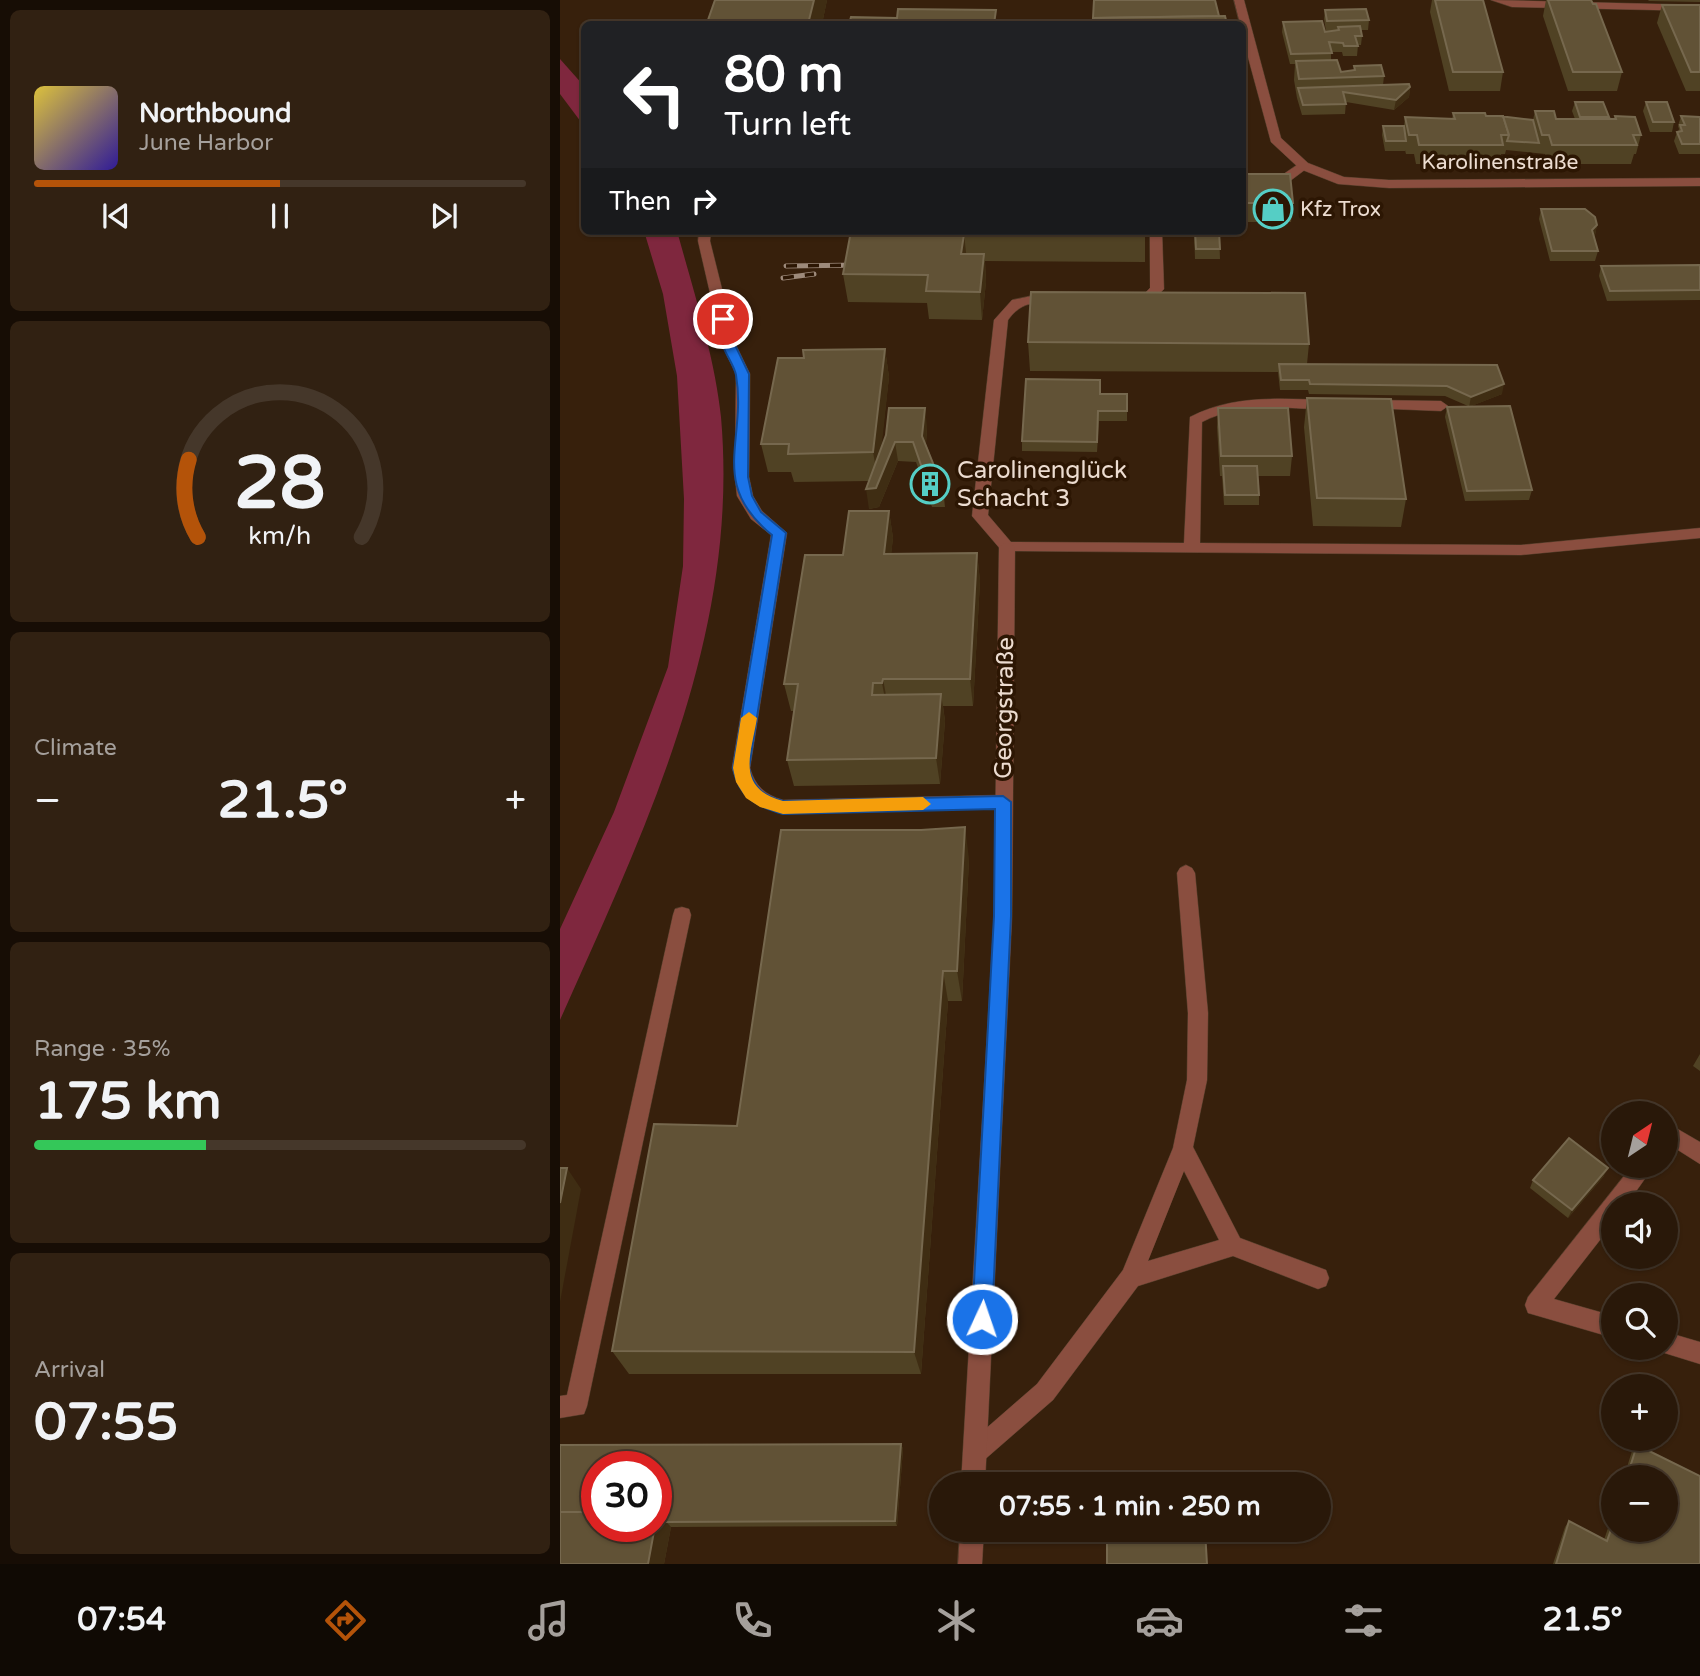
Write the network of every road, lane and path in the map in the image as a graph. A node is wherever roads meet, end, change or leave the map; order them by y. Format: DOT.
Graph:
graph roads {
  1 [pos="1239,0"];
  2 [pos="1496,0"];
  3 [pos="1553,2"];
  4 [pos="1700,8"];
  5 [pos="1244,21"];
  6 [pos="1246,27"];
  7 [pos="1304,166"];
  8 [pos="1246,181"];
  9 [pos="1700,182"];
  10 [pos="705,235"];
  11 [pos="1156,235"];
  12 [pos="1068,297"];
  13 [pos="1121,298"];
  14 [pos="1441,406"];
  15 [pos="1700,533"];
  16 [pos="1007,547"];
  17 [pos="1192,549"];
  18 [pos="1003,802"];
  19 [pos="1186,873"];
  20 [pos="682,915"];
  21 [pos="1678,1139"];
  22 [pos="1183,1148"];
  23 [pos="1700,1154"];
  24 [pos="1635,1178"];
  25 [pos="1623,1192"];
  26 [pos="1601,1221"];
  27 [pos="1233,1246"];
  28 [pos="1131,1277"];
  29 [pos="1318,1278"];
  30 [pos="1601,1323"];
  31 [pos="1678,1347"];
  32 [pos="1700,1353"];
  33 [pos="560,1407"];
  34 [pos="975,1453"];
  35 [pos="974,1472"];
  36 [pos="971,1542"];
  37 [pos="970,1564"];
  1 -- 5 [label="street, Karolinenstraße"];
  2 -- 3 [label="street"];
  3 -- 4 [label="street"];
  6 -- 7 [label="street, Karolinenstraße"];
  7 -- 8 [label="street"];
  7 -- 9 [label="street, Karolinenstraße"];
  10 -- 18 [label="street"];
  11 -- 13 [label="street"];
  12 -- 16 [label="street"];
  14 -- 17 [label="street"];
  15 -- 17 [label="street"];
  16 -- 17 [label="street"];
  16 -- 18 [label="street, Georgstraße"];
  18 -- 34 [label="street, Georgstraße"];
  19 -- 22 [label="street"];
  20 -- 33 [label="street"];
  21 -- 23 [label="street"];
  22 -- 27 [label="street"];
  22 -- 28 [label="street"];
  24 -- 25 [label="street"];
  26 -- 30 [label="street"];
  27 -- 28 [label="street"];
  27 -- 29 [label="street"];
  28 -- 34 [label="street"];
  31 -- 32 [label="street"];
  34 -- 35 [label="street, Georgstraße"];
  36 -- 37 [label="street"];
}
